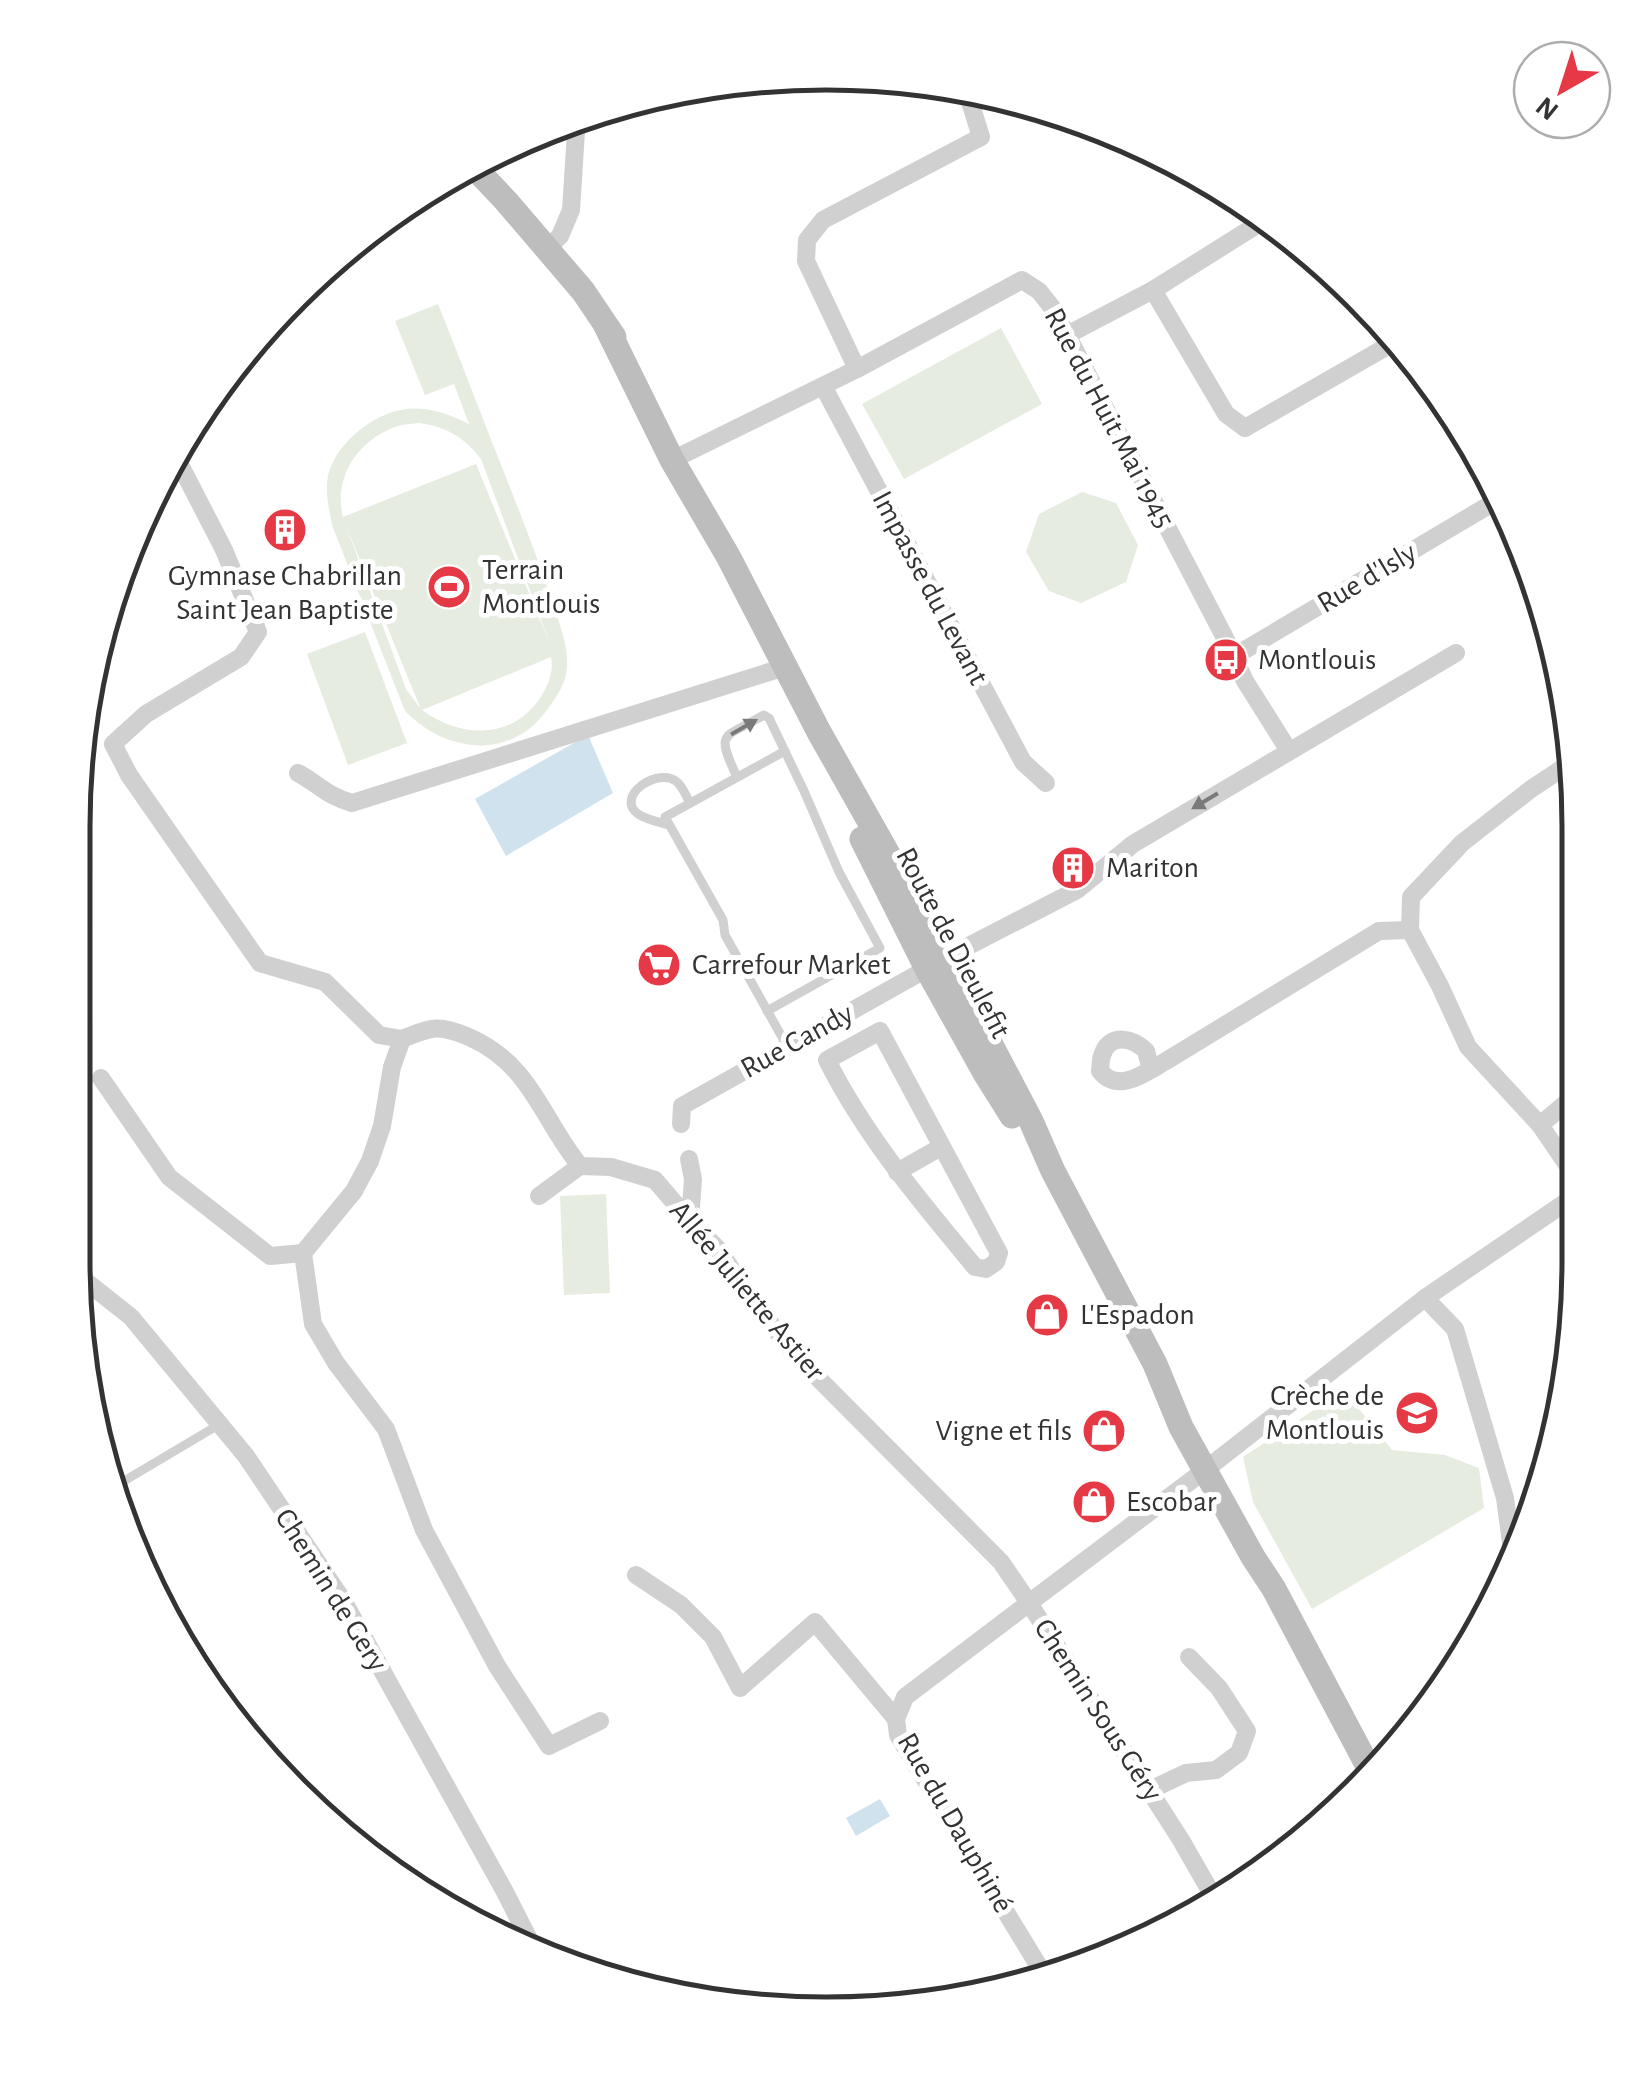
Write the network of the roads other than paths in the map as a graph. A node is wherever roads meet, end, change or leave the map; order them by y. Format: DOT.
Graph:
graph roads {
  1 [pos="971,104"];
  2 [pos="576,134"];
  3 [pos="482,176"];
  4 [pos="474,180"];
  5 [pos="1253,227"];
  6 [pos="547,249"];
  7 [pos="1152,290"];
  8 [pos="1067,334"];
  9 [pos="1385,348"];
  10 [pos="856,369"];
  11 [pos="823,386"];
  12 [pos="679,456"];
  13 [pos="182,470"];
  14 [pos="1488,505"];
  15 [pos="1456,653"];
  16 [pos="1234,657"];
  17 [pos="786,667"];
  18 [pos="819,732"];
  19 [pos="785,751"];
  20 [pos="1289,751"];
  21 [pos="1559,770"];
  22 [pos="298,774"];
  23 [pos="737,778"];
  24 [pos="1046,783"];
  25 [pos="690,803"];
  26 [pos="669,825"];
  27 [pos="1410,930"];
  28 [pos="937,964"];
  29 [pos="767,1011"];
  30 [pos="837,1019"];
  31 [pos="402,1039"];
  32 [pos="787,1047"];
  33 [pos="850,1047"];
  34 [pos="1151,1070"];
  35 [pos="101,1078"];
  36 [pos="1562,1107"];
  37 [pos="682,1124"];
  38 [pos="1540,1125"];
  39 [pos="941,1147"];
  40 [pos="1562,1157"];
  41 [pos="689,1159"];
  42 [pos="580,1166"];
  43 [pos="1052,1170"];
  44 [pos="897,1172"];
  45 [pos="539,1196"];
  46 [pos="1562,1205"];
  47 [pos="690,1221"];
  48 [pos="303,1254"];
  49 [pos="91,1285"];
  50 [pos="1425,1298"];
  51 [pos="220,1424"];
  52 [pos="1212,1465"];
  53 [pos="124,1481"];
  54 [pos="1510,1533"];
  55 [pos="636,1575"];
  56 [pos="1030,1602"];
  57 [pos="1189,1657"];
  58 [pos="896,1719"];
  59 [pos="600,1721"];
  60 [pos="1366,1760"];
  61 [pos="1150,1790"];
  62 [pos="1209,1889"];
  63 [pos="526,1933"];
  64 [pos="1038,1965"];
  1 -- 10 [label="street"];
  2 -- 6 [label="street"];
  3 -- 6 [label="main road, Route de Dieulefit"];
  4 -- 6 [label="main road, Route de Dieulefit"];
  5 -- 7 [label="street"];
  6 -- 12 [label="main road, Route de Dieulefit"];
  7 -- 8 [label="street"];
  7 -- 9 [label="street"];
  8 -- 10 [label="street, Rue du Huit Mai 1945"];
  8 -- 16 [label="street, Rue du Huit Mai 1945"];
  10 -- 11 [label="street, Rue du Huit Mai 1945"];
  11 -- 12 [label="street, Rue du Huit Mai 1945"];
  11 -- 24 [label="street, Impasse du Levant"];
  12 -- 17 [label="main road, Route de Dieulefit"];
  13 -- 31 [label="street"];
  14 -- 16 [label="street, Rue d'Isly"];
  15 -- 20 [label="street, Rue Candy"];
  16 -- 20 [label="street, Rue du Huit Mai 1945"];
  17 -- 18 [label="main road, Route de Dieulefit"];
  17 -- 22 [label="street"];
  18 -- 28 [label="main road, Route de Dieulefit"];
  18 -- 28 [label="main road, Route de Dieulefit"];
  19 -- 23 [label="lane"];
  23 -- 19 [label="lane, one-way"];
  19 -- 29 [label="lane"];
  20 -- 28 [label="street, Rue Candy, one-way"];
  21 -- 27 [label="street"];
  23 -- 25 [label="lane"];
  25 -- 26 [label="lane"];
  25 -- 26 [label="lane"];
  26 -- 29 [label="lane"];
  27 -- 34 [label="street"];
  27 -- 38 [label="street"];
  28 -- 30 [label="street, Rue Candy"];
  28 -- 43 [label="main road, Route de Dieulefit"];
  28 -- 43 [label="main road, Route de Dieulefit"];
  29 -- 32 [label="lane"];
  30 -- 32 [label="street, Rue Candy"];
  30 -- 33 [label="street"];
  31 -- 42 [label="street"];
  31 -- 48 [label="street"];
  32 -- 37 [label="street, Rue Candy"];
  33 -- 39 [label="street"];
  33 -- 44 [label="street"];
  35 -- 48 [label="street"];
  36 -- 38 [label="street"];
  38 -- 40 [label="street"];
  39 -- 44 [label="street"];
  39 -- 44 [label="street"];
  41 -- 47 [label="street"];
  42 -- 45 [label="street"];
  42 -- 47 [label="street, Allée Juliette Astier"];
  43 -- 52 [label="main road, Route de Dieulefit"];
  46 -- 50 [label="street, Chemin Sous Géry"];
  47 -- 56 [label="street, Allée Juliette Astier"];
  48 -- 59 [label="street"];
  49 -- 51 [label="street, Chemin de Gery"];
  50 -- 52 [label="street, Chemin Sous Géry"];
  50 -- 54 [label="street"];
  51 -- 53 [label="lane"];
  51 -- 63 [label="street, Chemin de Gery"];
  52 -- 56 [label="street, Chemin Sous Géry"];
  52 -- 60 [label="main road, Route de Dieulefit"];
  55 -- 58 [label="street"];
  56 -- 58 [label="street, Rue du Dauphiné"];
  56 -- 61 [label="street, Chemin Sous Géry"];
  57 -- 61 [label="street"];
  58 -- 64 [label="street, Rue du Dauphiné"];
  61 -- 62 [label="street, Chemin Sous Géry"];
}
